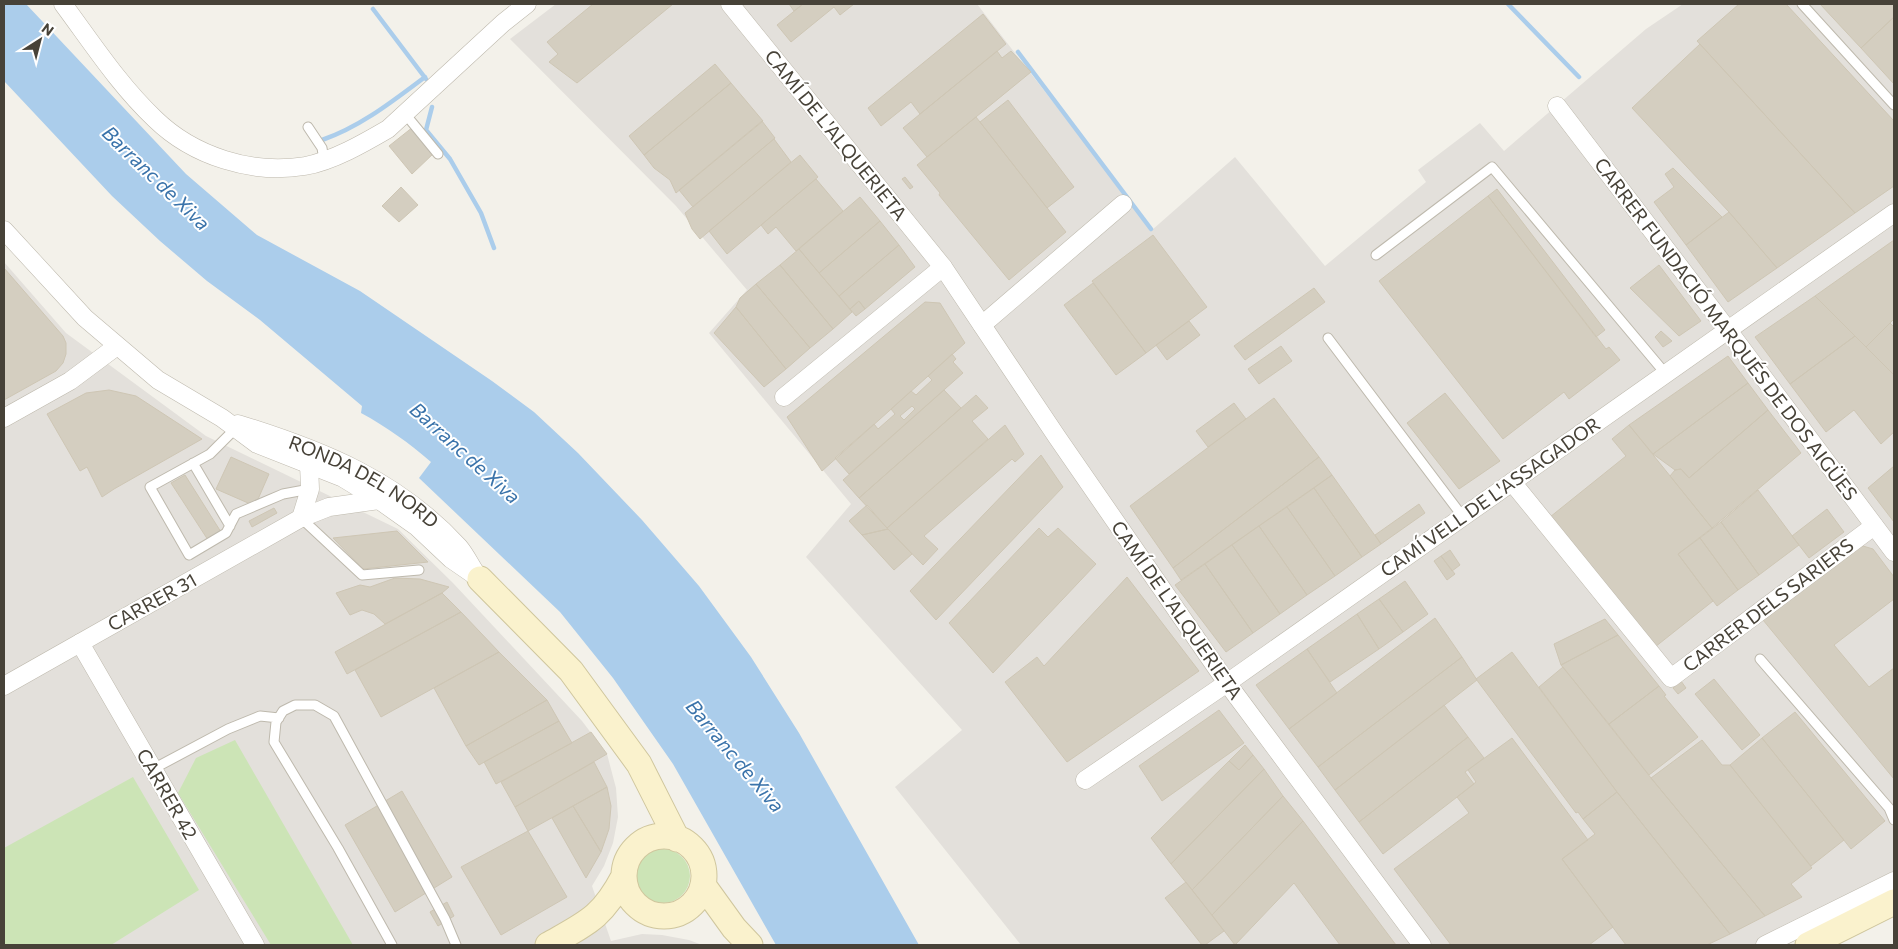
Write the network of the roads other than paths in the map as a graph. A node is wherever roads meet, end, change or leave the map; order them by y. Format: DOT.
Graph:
graph roads {
  1 [pos="63,4"];
  2 [pos="527,4"];
  3 [pos="730,4"];
  4 [pos="1802,4"];
  5 [pos="1894,105"];
  6 [pos="1557,106"];
  7 [pos="406,115"];
  8 [pos="308,127"];
  9 [pos="438,154"];
  10 [pos="324,160"];
  11 [pos="1123,204"];
  12 [pos="1894,213"];
  13 [pos="4,230"];
  14 [pos="1376,255"];
  15 [pos="943,267"];
  16 [pos="982,325"];
  17 [pos="1727,329"];
  18 [pos="1328,338"];
  19 [pos="117,346"];
  20 [pos="1665,373"];
  21 [pos="784,397"];
  22 [pos="4,418"];
  23 [pos="229,423"];
  24 [pos="193,463"];
  25 [pos="309,464"];
  26 [pos="1512,482"];
  27 [pos="310,489"];
  28 [pos="379,500"];
  29 [pos="1462,517"];
  30 [pos="301,518"];
  31 [pos="230,526"];
  32 [pos="1874,526"];
  33 [pos="1894,552"];
  34 [pos="419,570"];
  35 [pos="480,579"];
  36 [pos="80,643"];
  37 [pos="1760,659"];
  38 [pos="1227,683"];
  39 [pos="4,686"];
  40 [pos="278,718"];
  41 [pos="639,764"];
  42 [pos="152,769"];
  43 [pos="1085,780"];
  44 [pos="1894,820"];
  45 [pos="677,839"];
  46 [pos="644,842"];
  47 [pos="624,876"];
  48 [pos="1894,881"];
  49 [pos="703,885"];
  50 [pos="1894,902"];
  51 [pos="641,909"];
  52 [pos="681,912"];
  53 [pos="591,920"];
  54 [pos="742,937"];
  55 [pos="1800,938"];
  56 [pos="255,945"];
  57 [pos="392,945"];
  58 [pos="456,945"];
  59 [pos="548,945"];
  60 [pos="1422,945"];
  61 [pos="1765,945"];
  62 [pos="1779,945"];
  1 -- 10 [label="street"];
  2 -- 7 [label="street"];
  3 -- 15 [label="street, CAMÍ DE L'ALQUERIETA"];
  4 -- 5 [label="lane"];
  6 -- 17 [label="street, CARRER FUNDACIÓ MARQUÉS DE DOS AIGÜES"];
  7 -- 9 [label="lane"];
  7 -- 10 [label="street"];
  8 -- 10 [label="lane"];
  11 -- 16 [label="street"];
  12 -- 17 [label="street, CAMÍ VELL DE L'ASSAGADOR"];
  13 -- 19 [label="street, RONDA DEL NORD"];
  14 -- 20 [label="lane"];
  15 -- 16 [label="street, CAMÍ DE L'ALQUERIETA"];
  15 -- 21 [label="street"];
  16 -- 38 [label="street, CAMÍ DE L'ALQUERIETA"];
  17 -- 20 [label="street, CAMÍ VELL DE L'ASSAGADOR"];
  17 -- 32 [label="street, CARRER FUNDACIÓ MARQUÉS DE DOS AIGÜES"];
  18 -- 29 [label="lane"];
  19 -- 22 [label="street"];
  19 -- 23 [label="street, RONDA DEL NORD"];
  20 -- 26 [label="street, CAMÍ VELL DE L'ASSAGADOR"];
  23 -- 24 [label="lane"];
  23 -- 25 [label="street, RONDA DEL NORD"];
  23 -- 35 [label="street, RONDA DEL NORD"];
  24 -- 31 [label="lane"];
  24 -- 31 [label="lane"];
  25 -- 27 [label="street"];
  25 -- 28 [label="street, RONDA DEL NORD"];
  26 -- 29 [label="street, CAMÍ VELL DE L'ASSAGADOR"];
  26 -- 32 [label="street, CARRER DELS SARIERS"];
  27 -- 30 [label="street"];
  27 -- 31 [label="lane"];
  28 -- 30 [label="street, CARRER 31"];
  28 -- 35 [label="street, RONDA DEL NORD"];
  29 -- 38 [label="street, CAMÍ VELL DE L'ASSAGADOR"];
  30 -- 34 [label="lane"];
  30 -- 36 [label="street, CARRER 31"];
  32 -- 33 [label="street, CARRER FUNDACIÓ MARQUÉS DE DOS AIGÜES"];
  35 -- 41 [label="street, RONDA DEL NORD"];
  36 -- 39 [label="street, CARRER 31"];
  36 -- 42 [label="street, CARRER 42"];
  37 -- 44 [label="lane"];
  38 -- 43 [label="street, CAMÍ VELL DE L'ASSAGADOR"];
  38 -- 60 [label="street, CAMÍ DE L'ALQUERIETA"];
  40 -- 42 [label="lane"];
  40 -- 57 [label="lane"];
  40 -- 58 [label="lane"];
  41 -- 45 [label="street, RONDA DEL NORD"];
  41 -- 46 [label="street, RONDA DEL NORD"];
  42 -- 56 [label="street, CARRER 42"];
  45 -- 46 [label="street"];
  45 -- 49 [label="street"];
  46 -- 47 [label="street"];
  47 -- 51 [label="street"];
  47 -- 53 [label="street"];
  48 -- 55 [label="street"];
  49 -- 52 [label="street"];
  49 -- 54 [label="street"];
  50 -- 55 [label="street"];
  51 -- 52 [label="street"];
  51 -- 53 [label="street"];
  52 -- 54 [label="street"];
  53 -- 59 [label="street"];
  55 -- 61 [label="street"];
  55 -- 62 [label="street"];
}
